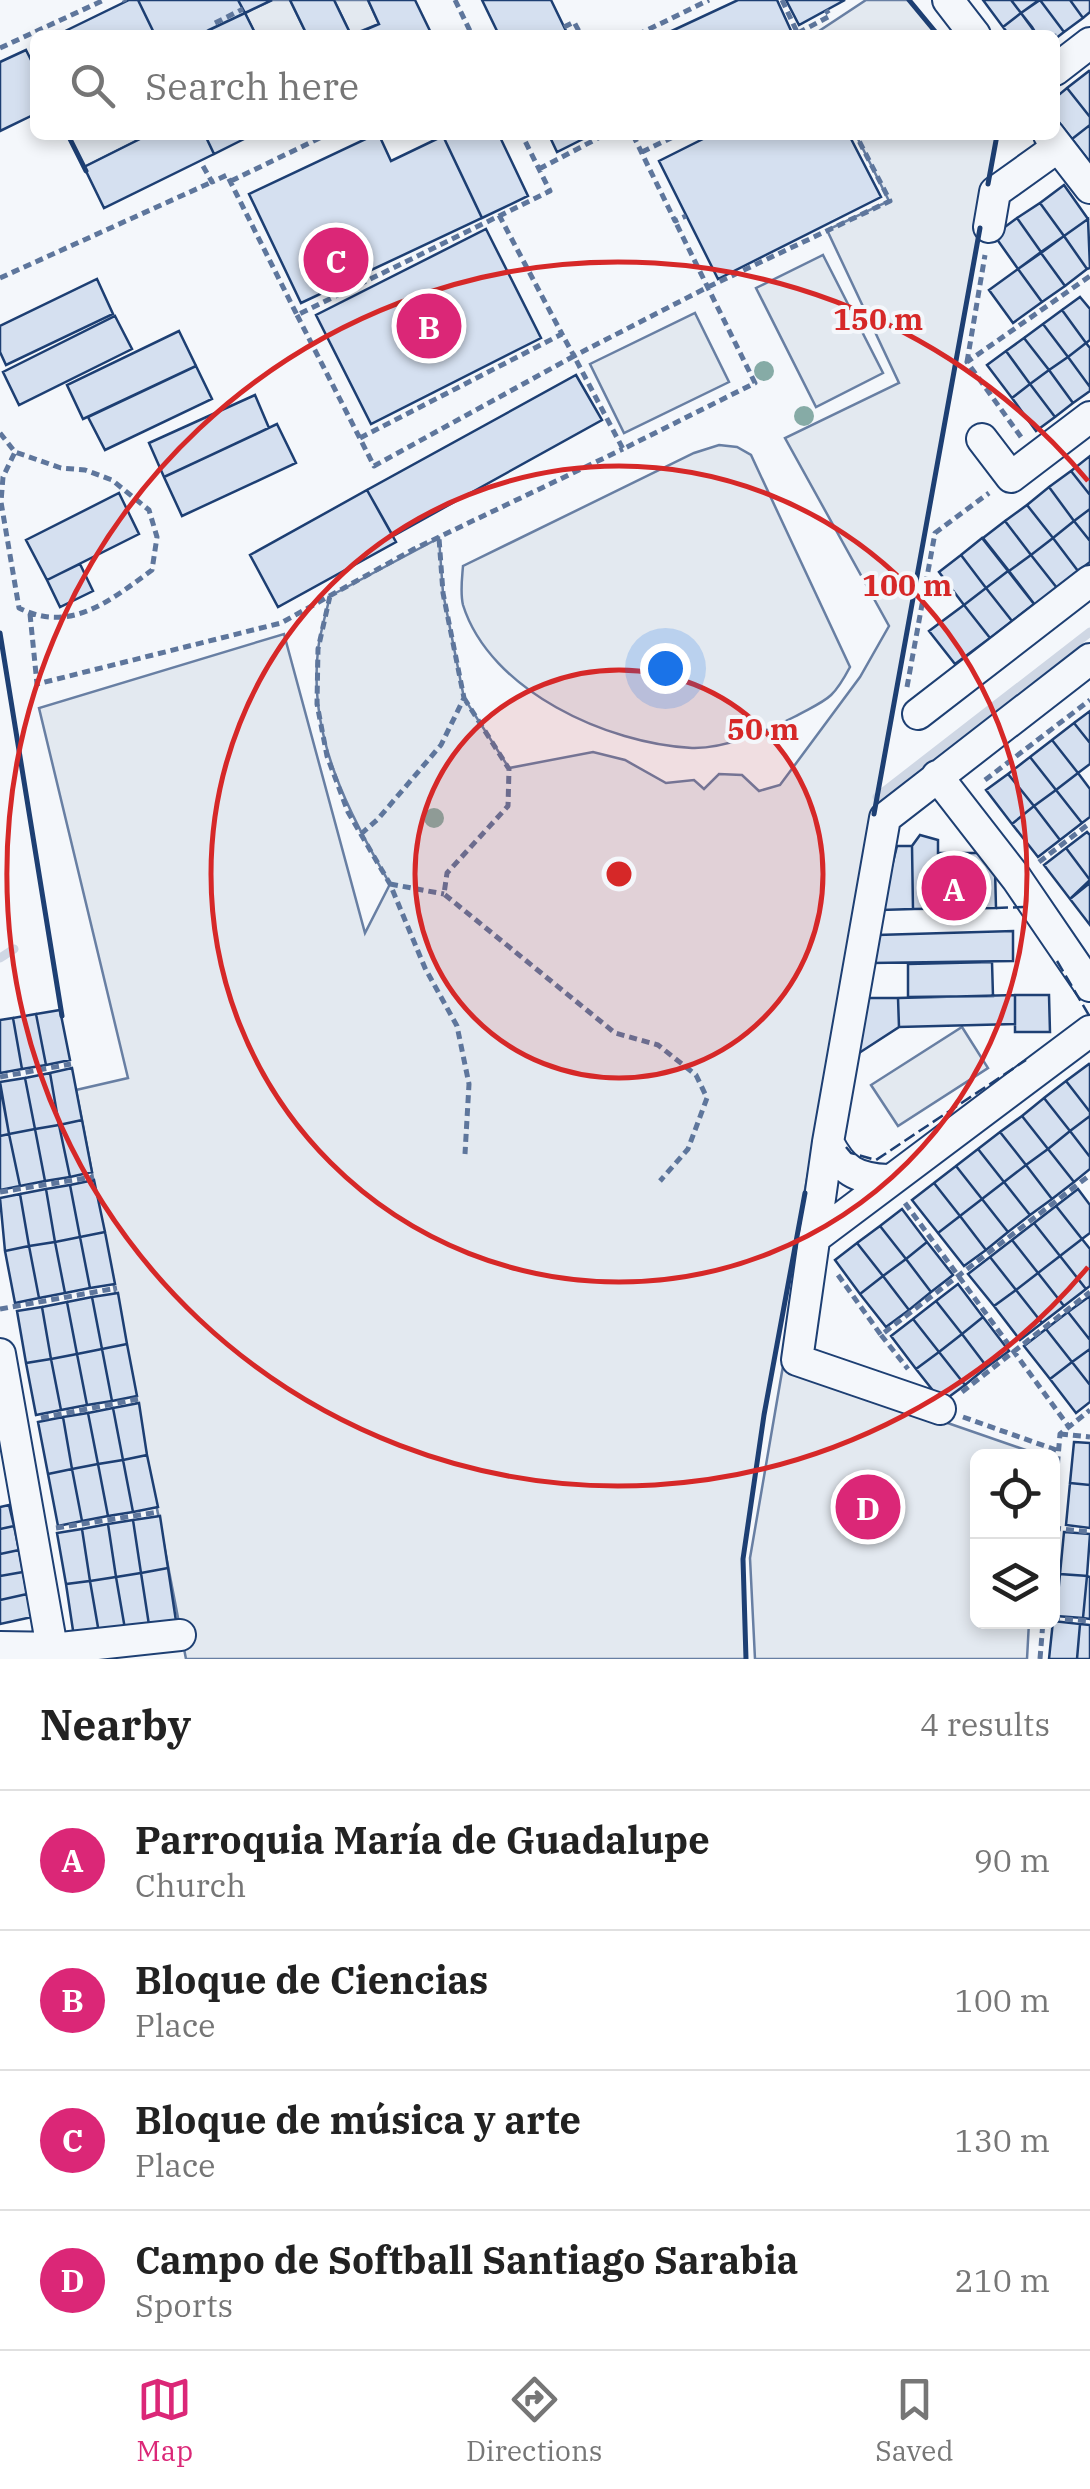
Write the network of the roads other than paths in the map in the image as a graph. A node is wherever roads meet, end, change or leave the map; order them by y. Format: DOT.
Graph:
graph roads {
  1 [pos="948,0"];
  2 [pos="971,30"];
  3 [pos="1090,43"];
  4 [pos="1060,66"];
  5 [pos="1054,141"];
  6 [pos="1090,188"];
  7 [pos="989,227"];
  8 [pos="1090,417"];
  9 [pos="982,439"];
  10 [pos="1090,581"];
  11 [pos="1090,659"];
  12 [pos="918,714"];
  13 [pos="937,776"];
  14 [pos="1090,986"];
  15 [pos="1090,1031"];
  16 [pos="828,1142"];
  17 [pos="888,1180"];
  18 [pos="813,1239"];
  19 [pos="0,1354"];
  20 [pos="940,1409"];
  21 [pos="180,1636"];
  22 [pos="0,1648"];
  23 [pos="52,1648"];
  1 -- 2 [label="street"];
  3 -- 4 [label="street"];
  5 -- 6 [label="street"];
  5 -- 7 [label="street"];
  8 -- 9 [label="street"];
  10 -- 12 [label="street"];
  11 -- 13 [label="street"];
  13 -- 14 [label="street"];
  13 -- 16 [label="street"];
  15 -- 17 [label="street"];
  16 -- 17 [label="street"];
  16 -- 18 [label="street"];
  17 -- 18 [label="street"];
  18 -- 20 [label="street"];
  19 -- 23 [label="street"];
  21 -- 23 [label="street"];
  22 -- 23 [label="street"];
}
